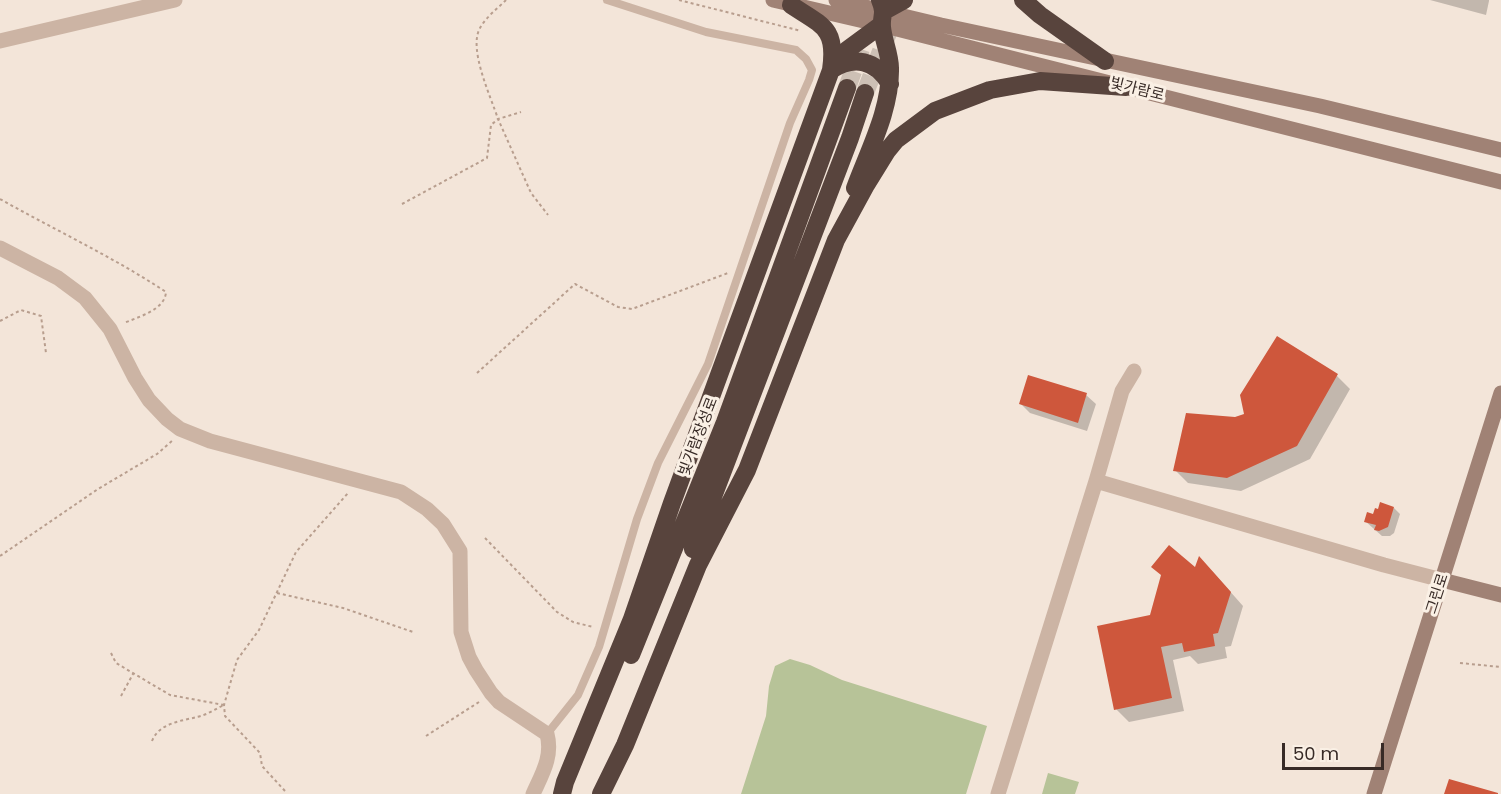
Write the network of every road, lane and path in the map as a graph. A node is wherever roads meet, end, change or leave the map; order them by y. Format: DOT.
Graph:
graph roads {
  1 [pos="175,0"];
  2 [pos="506,0"];
  3 [pos="607,0"];
  4 [pos="679,0"];
  5 [pos="773,0"];
  6 [pos="836,0"];
  7 [pos="904,0"];
  8 [pos="1023,0"];
  9 [pos="791,4"];
  10 [pos="882,12"];
  11 [pos="832,40"];
  12 [pos="0,41"];
  13 [pos="1105,61"];
  14 [pos="831,70"];
  15 [pos="890,84"];
  16 [pos="1126,87"];
  17 [pos="847,88"];
  18 [pos="865,93"];
  19 [pos="521,112"];
  20 [pos="498,119"];
  21 [pos="1501,150"];
  22 [pos="1501,182"];
  23 [pos="0,199"];
  24 [pos="402,204"];
  25 [pos="548,215"];
  26 [pos="836,240"];
  27 [pos="0,248"];
  28 [pos="740,270"];
  29 [pos="0,321"];
  30 [pos="110,329"];
  31 [pos="46,353"];
  32 [pos="1134,371"];
  33 [pos="477,373"];
  34 [pos="1501,393"];
  35 [pos="180,429"];
  36 [pos="359,480"];
  37 [pos="1096,481"];
  38 [pos="485,538"];
  39 [pos="0,556"];
  40 [pos="1442,580"];
  41 [pos="277,593"];
  42 [pos="1501,595"];
  43 [pos="413,632"];
  44 [pos="604,632"];
  45 [pos="111,653"];
  46 [pos="1460,663"];
  47 [pos="1501,667"];
  48 [pos="134,674"];
  49 [pos="491,693"];
  50 [pos="121,696"];
  51 [pos="224,705"];
  52 [pos="547,734"];
  53 [pos="426,736"];
  54 [pos="152,741"];
  55 [pos="285,791"];
  56 [pos="533,794"];
  57 [pos="562,794"];
  58 [pos="573,794"];
  59 [pos="590,794"];
  60 [pos="601,794"];
  61 [pos="998,794"];
  62 [pos="1374,794"];
  1 -- 12 [label="street"];
  2 -- 20 [label="path"];
  3 -- 28 [label="lane"];
  4 -- 11 [label="path"];
  5 -- 9 [label="main road, 빛가람로"];
  6 -- 10 [label="main road, 빛가람로"];
  7 -- 10 [label="highway"];
  8 -- 13 [label="highway"];
  9 -- 10 [label="main road, 빛가람로"];
  9 -- 11 [label="highway"];
  10 -- 13 [label="main road, 빛가람로"];
  10 -- 14 [label="highway"];
  10 -- 15 [label="highway"];
  10 -- 16 [label="main road, 빛가람로"];
  11 -- 14 [label="highway"];
  13 -- 21 [label="main road, 빛가람로"];
  14 -- 15 [label="highway"];
  14 -- 57 [label="highway"];
  15 -- 26 [label="highway"];
  16 -- 22 [label="main road, 빛가람로"];
  16 -- 26 [label="highway"];
  17 -- 58 [label="highway, 빛가람장성로"];
  18 -- 59 [label="highway"];
  19 -- 20 [label="path"];
  20 -- 24 [label="path"];
  20 -- 25 [label="path"];
  23 -- 30 [label="path"];
  26 -- 60 [label="highway"];
  27 -- 30 [label="street"];
  28 -- 33 [label="path"];
  28 -- 44 [label="lane"];
  29 -- 31 [label="path"];
  30 -- 35 [label="street"];
  32 -- 37 [label="street"];
  34 -- 40 [label="main road, 그린로"];
  35 -- 36 [label="street"];
  35 -- 39 [label="path"];
  36 -- 41 [label="path"];
  36 -- 49 [label="street"];
  37 -- 40 [label="street"];
  37 -- 61 [label="street"];
  38 -- 44 [label="path"];
  40 -- 42 [label="main road"];
  40 -- 62 [label="main road, 그린로"];
  41 -- 43 [label="path"];
  41 -- 51 [label="path"];
  44 -- 52 [label="lane"];
  45 -- 48 [label="path"];
  46 -- 47 [label="path"];
  48 -- 50 [label="path"];
  48 -- 51 [label="path"];
  49 -- 52 [label="street"];
  49 -- 53 [label="path"];
  51 -- 54 [label="path"];
  51 -- 55 [label="path"];
  52 -- 56 [label="street"];
}
